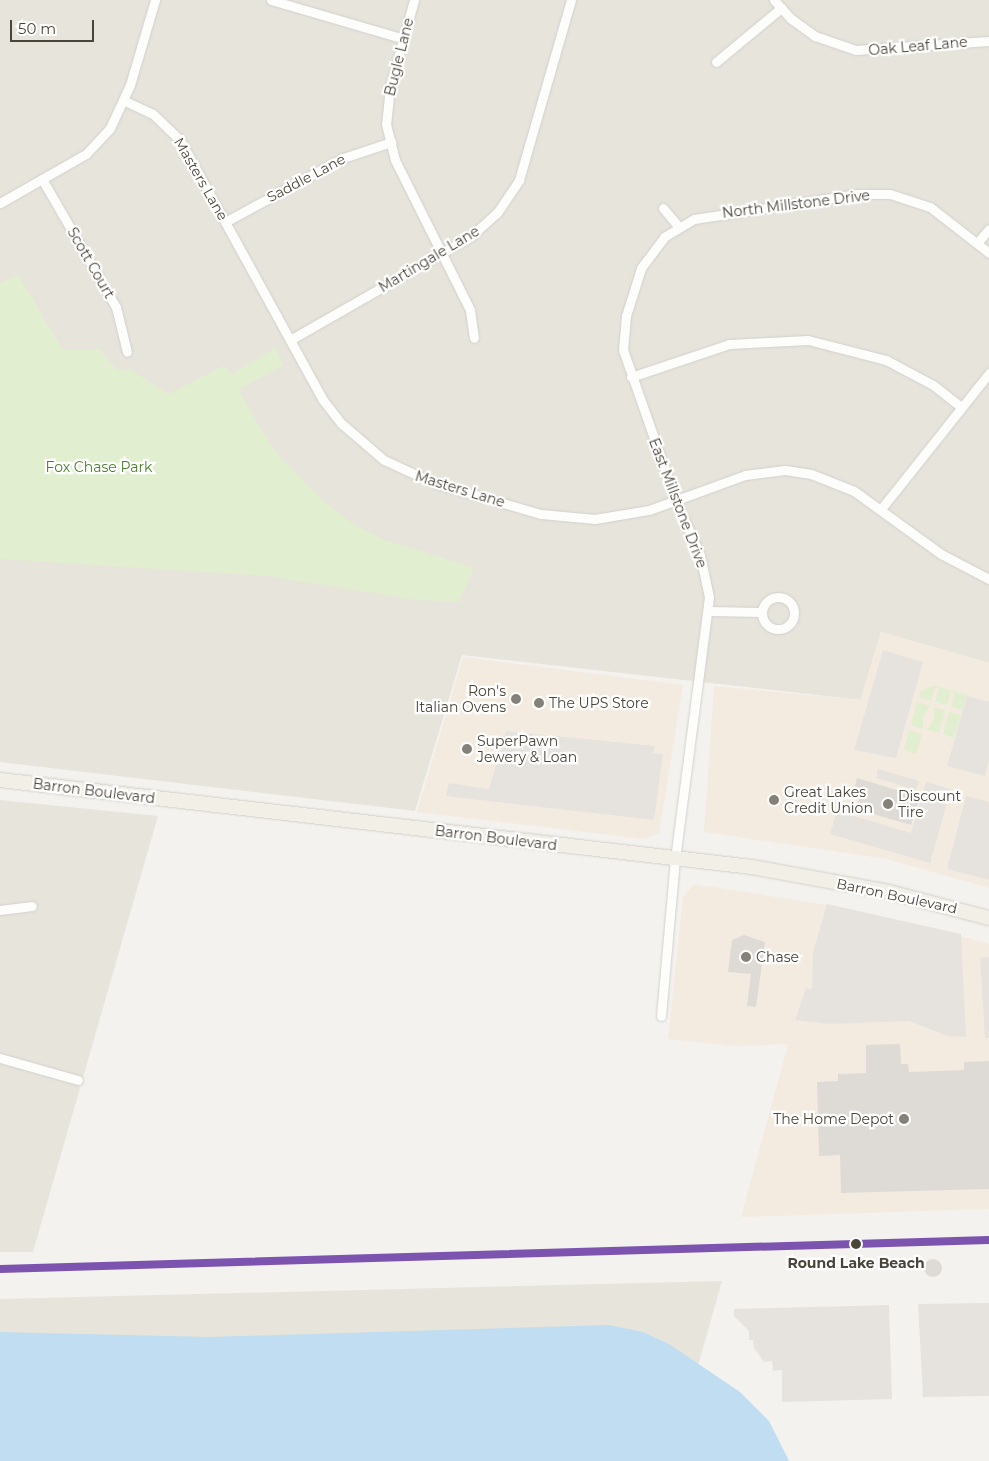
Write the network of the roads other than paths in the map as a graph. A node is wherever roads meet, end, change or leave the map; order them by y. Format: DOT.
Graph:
graph roads {
  1 [pos="155,0"];
  2 [pos="270,0"];
  3 [pos="414,0"];
  4 [pos="571,0"];
  5 [pos="774,0"];
  6 [pos="781,8"];
  7 [pos="404,39"];
  8 [pos="989,41"];
  9 [pos="716,62"];
  10 [pos="125,101"];
  11 [pos="390,142"];
  12 [pos="42,179"];
  13 [pos="0,204"];
  14 [pos="663,208"];
  15 [pos="225,222"];
  16 [pos="678,226"];
  17 [pos="989,229"];
  18 [pos="978,243"];
  19 [pos="442,253"];
  20 [pos="989,253"];
  21 [pos="474,338"];
  22 [pos="290,340"];
  23 [pos="127,352"];
  24 [pos="989,373"];
  25 [pos="631,377"];
  26 [pos="961,407"];
  27 [pos="676,501"];
  28 [pos="881,509"];
  29 [pos="989,579"];
  30 [pos="708,612"];
  31 [pos="762,612"];
  32 [pos="0,780"];
  33 [pos="675,859"];
  34 [pos="32,906"];
  35 [pos="0,910"];
  36 [pos="989,918"];
  37 [pos="660,1016"];
  38 [pos="0,1058"];
  39 [pos="78,1080"];
  1 -- 10 [label="street"];
  2 -- 7 [label="street"];
  3 -- 7 [label="street, Bugle Lane"];
  4 -- 19 [label="street, Martingale Lane"];
  5 -- 6 [label="street, Oak Leaf Lane"];
  6 -- 8 [label="street, Oak Leaf Lane"];
  6 -- 9 [label="street"];
  7 -- 11 [label="street, Bugle Lane"];
  10 -- 12 [label="street"];
  10 -- 15 [label="street, Masters Lane"];
  11 -- 15 [label="street, Saddle Lane"];
  11 -- 19 [label="street, Bugle Lane"];
  12 -- 13 [label="street"];
  12 -- 23 [label="street, Scott Court"];
  14 -- 16 [label="street"];
  15 -- 22 [label="street, Masters Lane"];
  16 -- 18 [label="street, North Millstone Drive"];
  16 -- 25 [label="street, East Millstone Drive"];
  17 -- 18 [label="street"];
  18 -- 20 [label="street, North Millstone Drive"];
  19 -- 21 [label="street, Bugle Lane"];
  19 -- 22 [label="street, Martingale Lane"];
  22 -- 27 [label="street, Masters Lane"];
  24 -- 26 [label="street"];
  25 -- 26 [label="street"];
  25 -- 27 [label="street, East Millstone Drive"];
  26 -- 28 [label="street"];
  27 -- 28 [label="street, Masters Lane"];
  27 -- 30 [label="street, East Millstone Drive"];
  28 -- 29 [label="street, Masters Lane"];
  30 -- 31 [label="street"];
  30 -- 33 [label="street, East Millstone Drive"];
  32 -- 33 [label="main road, Barron Boulevard"];
  33 -- 36 [label="main road, Barron Boulevard"];
  33 -- 37 [label="street, East Millstone Drive"];
  34 -- 35 [label="street"];
  38 -- 39 [label="street"];
}
